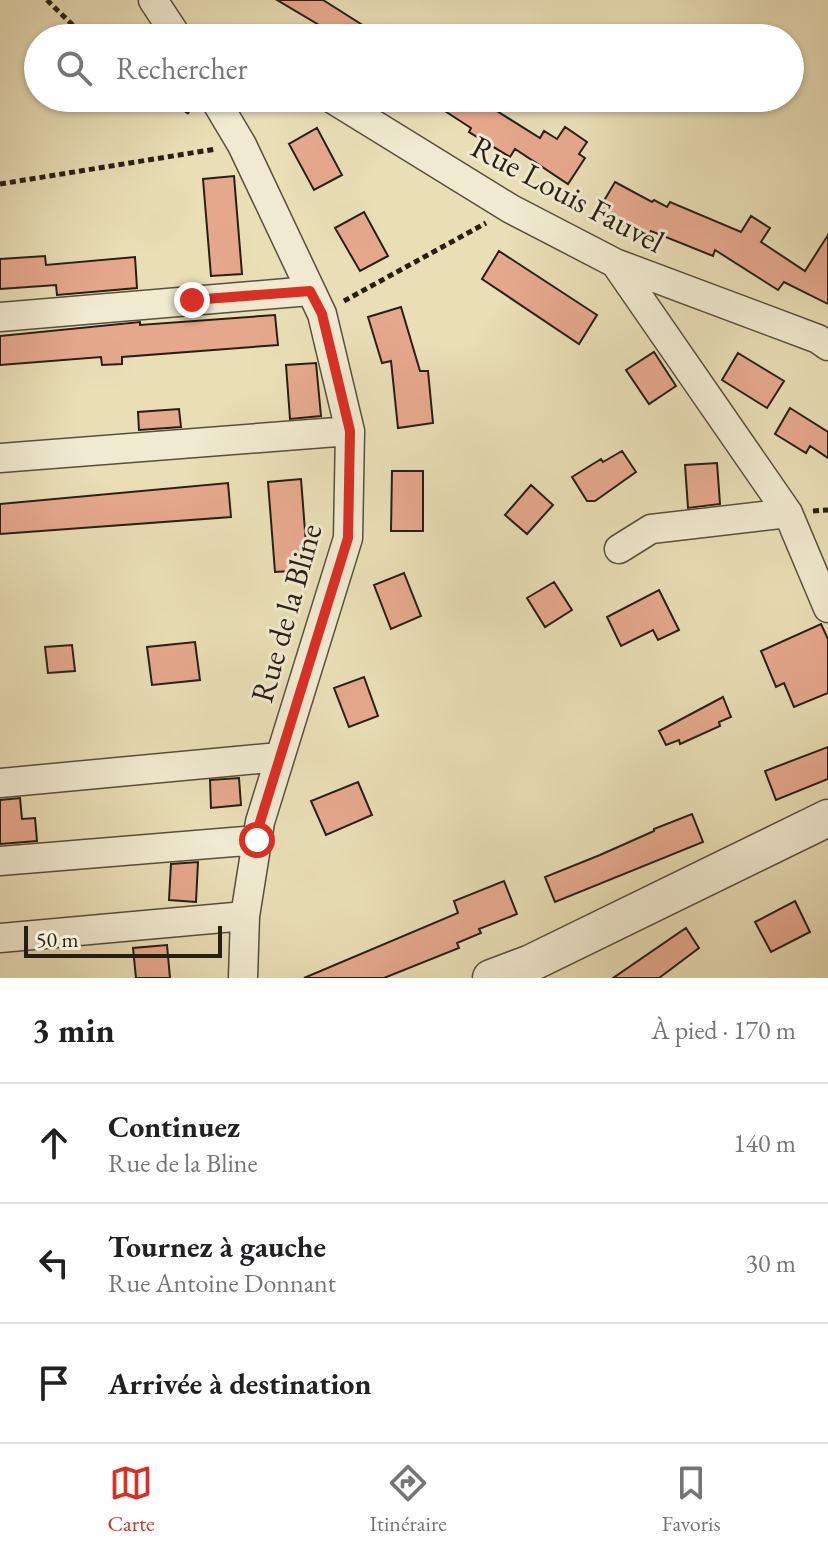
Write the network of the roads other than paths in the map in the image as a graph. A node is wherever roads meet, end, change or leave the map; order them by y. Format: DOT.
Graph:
graph roads {
  1 [pos="153,0"];
  2 [pos="169,24"];
  3 [pos="222,112"];
  4 [pos="354,112"];
  5 [pos="615,263"];
  6 [pos="316,302"];
  7 [pos="0,317"];
  8 [pos="828,346"];
  9 [pos="350,431"];
  10 [pos="0,458"];
  11 [pos="788,513"];
  12 [pos="619,549"];
  13 [pos="828,608"];
  14 [pos="279,757"];
  15 [pos="0,783"];
  16 [pos="828,818"];
  17 [pos="257,840"];
  18 [pos="0,861"];
  19 [pos="245,916"];
  20 [pos="0,938"];
  21 [pos="536,970"];
  22 [pos="243,978"];
  23 [pos="491,978"];
  1 -- 2 [label="street"];
  3 -- 6 [label="street, Rue de la Bline"];
  4 -- 5 [label="street, Rue Louis Fauvel"];
  5 -- 8 [label="street, Rue Louis Fauvel"];
  5 -- 11 [label="street"];
  6 -- 7 [label="street"];
  6 -- 9 [label="street, Rue de la Bline"];
  9 -- 10 [label="street"];
  9 -- 14 [label="street, Rue de la Bline"];
  11 -- 12 [label="street"];
  11 -- 13 [label="street"];
  14 -- 15 [label="street"];
  14 -- 17 [label="street, Rue de la Bline"];
  16 -- 21 [label="street"];
  17 -- 18 [label="street"];
  17 -- 19 [label="street, Rue de la Bline"];
  19 -- 20 [label="street"];
  19 -- 22 [label="street, Rue de la Bline"];
  21 -- 23 [label="street"];
}
